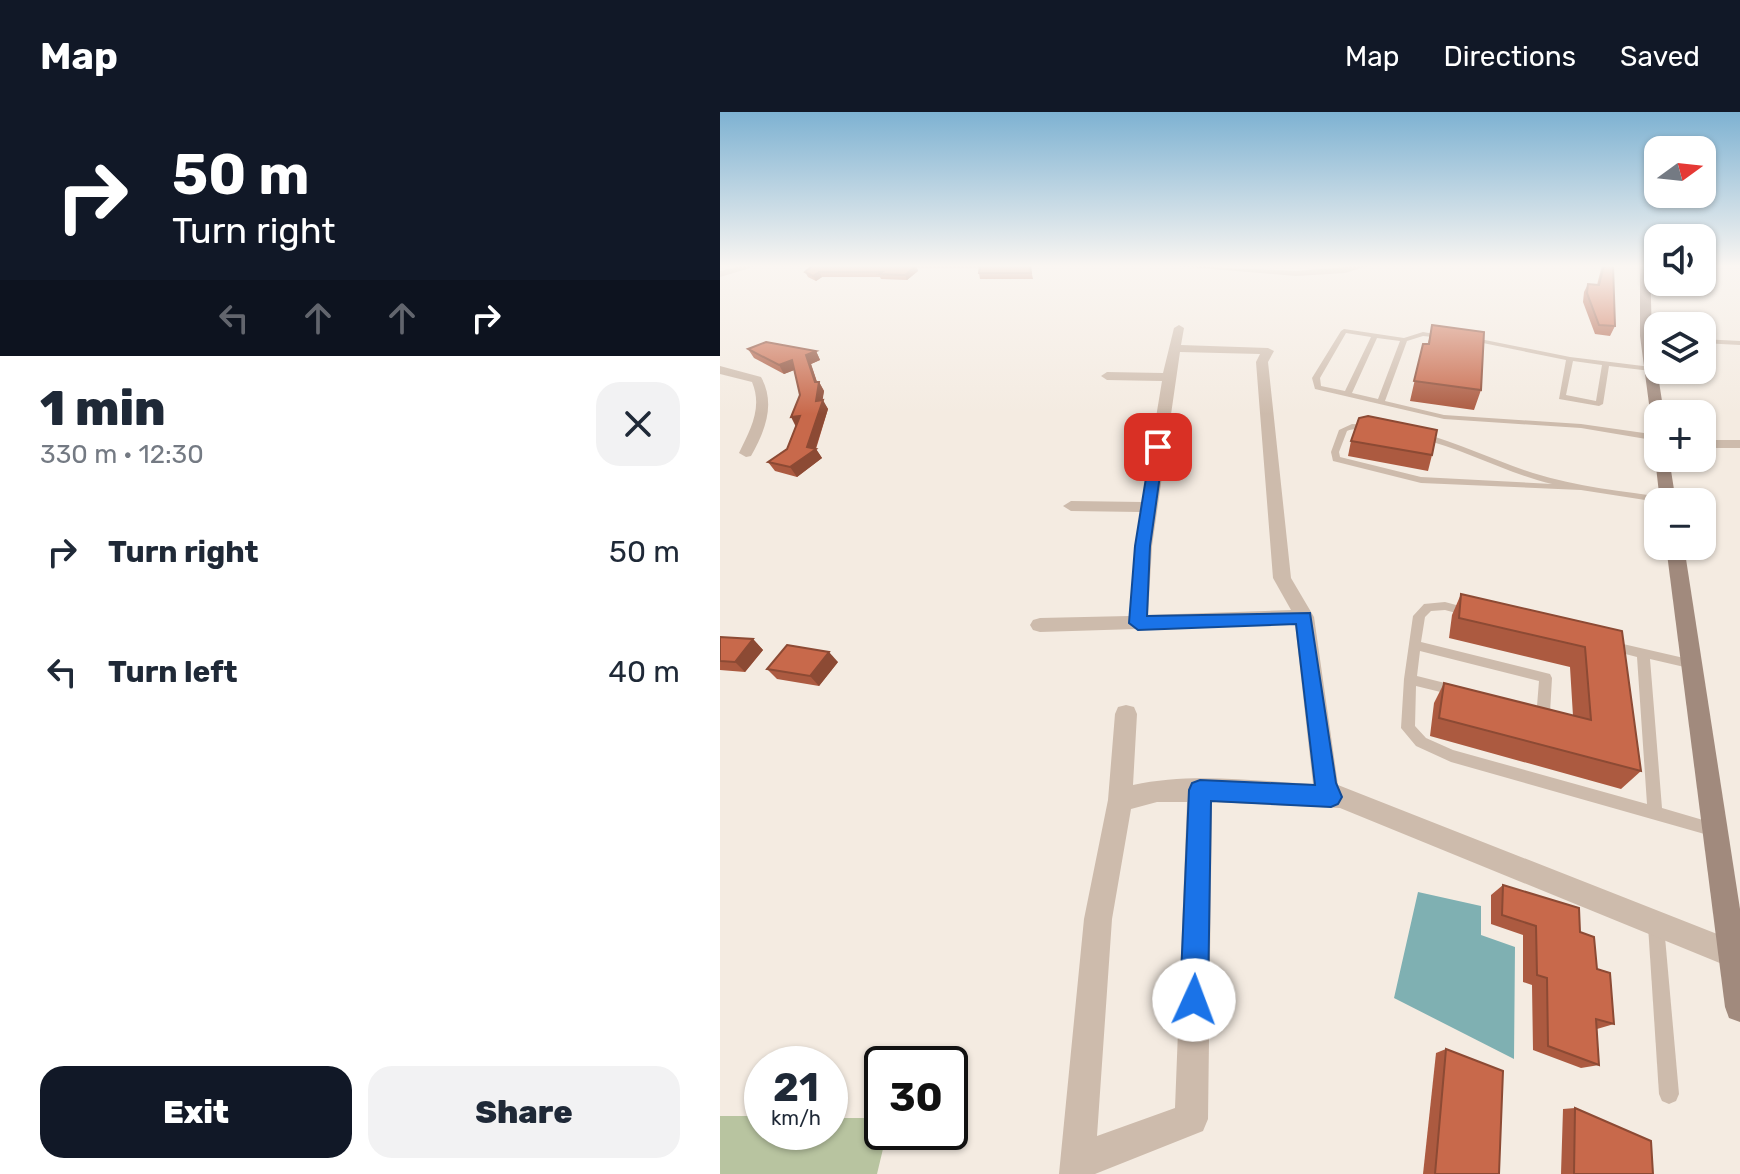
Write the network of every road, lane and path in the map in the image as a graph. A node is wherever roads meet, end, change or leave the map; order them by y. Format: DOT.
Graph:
graph roads {
  1 [pos="1179,328"];
  2 [pos="1375,336"];
  3 [pos="1404,340"];
  4 [pos="1716,342"];
  5 [pos="1740,343"];
  6 [pos="1174,348"];
  7 [pos="1570,359"];
  8 [pos="1606,365"];
  9 [pos="1644,368"];
  10 [pos="720,370"];
  11 [pos="1107,376"];
  12 [pos="1168,377"];
  13 [pos="1347,395"];
  14 [pos="1382,400"];
  15 [pos="1380,429"];
  16 [pos="1410,434"];
  17 [pos="1644,436"];
  18 [pos="1716,444"];
  19 [pos="1740,444"];
  20 [pos="746,453"];
  21 [pos="1579,488"];
  22 [pos="1644,498"];
  23 [pos="1071,506"];
  24 [pos="1149,507"];
  25 [pos="1677,560"];
  26 [pos="1475,614"];
  27 [pos="1304,617"];
  28 [pos="1138,623"];
  29 [pos="1040,625"];
  30 [pos="1597,643"];
  31 [pos="1416,645"];
  32 [pos="1643,654"];
  33 [pos="1693,664"];
  34 [pos="1410,679"];
  35 [pos="1469,694"];
  36 [pos="1513,705"];
  37 [pos="1126,714"];
  38 [pos="1200,790"];
  39 [pos="1331,797"];
  40 [pos="1120,800"];
  41 [pos="1655,813"];
  42 [pos="1715,830"];
  43 [pos="1656,926"];
  44 [pos="1732,954"];
  45 [pos="1740,1007"];
  46 [pos="1669,1094"];
  47 [pos="1078,1166"];
  1 -- 6 [label="street"];
  2 -- 3 [label="lane"];
  2 -- 13 [label="lane"];
  2 -- 13 [label="lane"];
  3 -- 7 [label="lane"];
  3 -- 14 [label="lane"];
  4 -- 5 [label="lane"];
  6 -- 12 [label="street"];
  6 -- 27 [label="street"];
  7 -- 8 [label="lane"];
  7 -- 8 [label="lane"];
  8 -- 9 [label="lane"];
  10 -- 20 [label="street"];
  11 -- 12 [label="street"];
  12 -- 24 [label="street"];
  13 -- 14 [label="lane"];
  14 -- 17 [label="lane"];
  15 -- 21 [label="lane"];
  16 -- 21 [label="lane"];
  18 -- 19 [label="street"];
  21 -- 22 [label="lane"];
  23 -- 24 [label="street"];
  24 -- 28 [label="street"];
  25 -- 33 [label="main road"];
  26 -- 31 [label="lane"];
  27 -- 28 [label="street"];
  27 -- 39 [label="street"];
  28 -- 29 [label="street"];
  30 -- 32 [label="lane"];
  31 -- 34 [label="lane"];
  31 -- 36 [label="lane"];
  32 -- 33 [label="lane"];
  32 -- 41 [label="lane"];
  33 -- 42 [label="main road"];
  34 -- 35 [label="lane"];
  34 -- 41 [label="lane"];
  37 -- 40 [label="street"];
  38 -- 39 [label="street"];
  38 -- 40 [label="street"];
  38 -- 47 [label="street"];
  39 -- 43 [label="street"];
  40 -- 47 [label="street"];
  41 -- 42 [label="lane"];
  42 -- 44 [label="main road"];
  43 -- 44 [label="street"];
  43 -- 46 [label="lane"];
  44 -- 45 [label="main road"];
}
